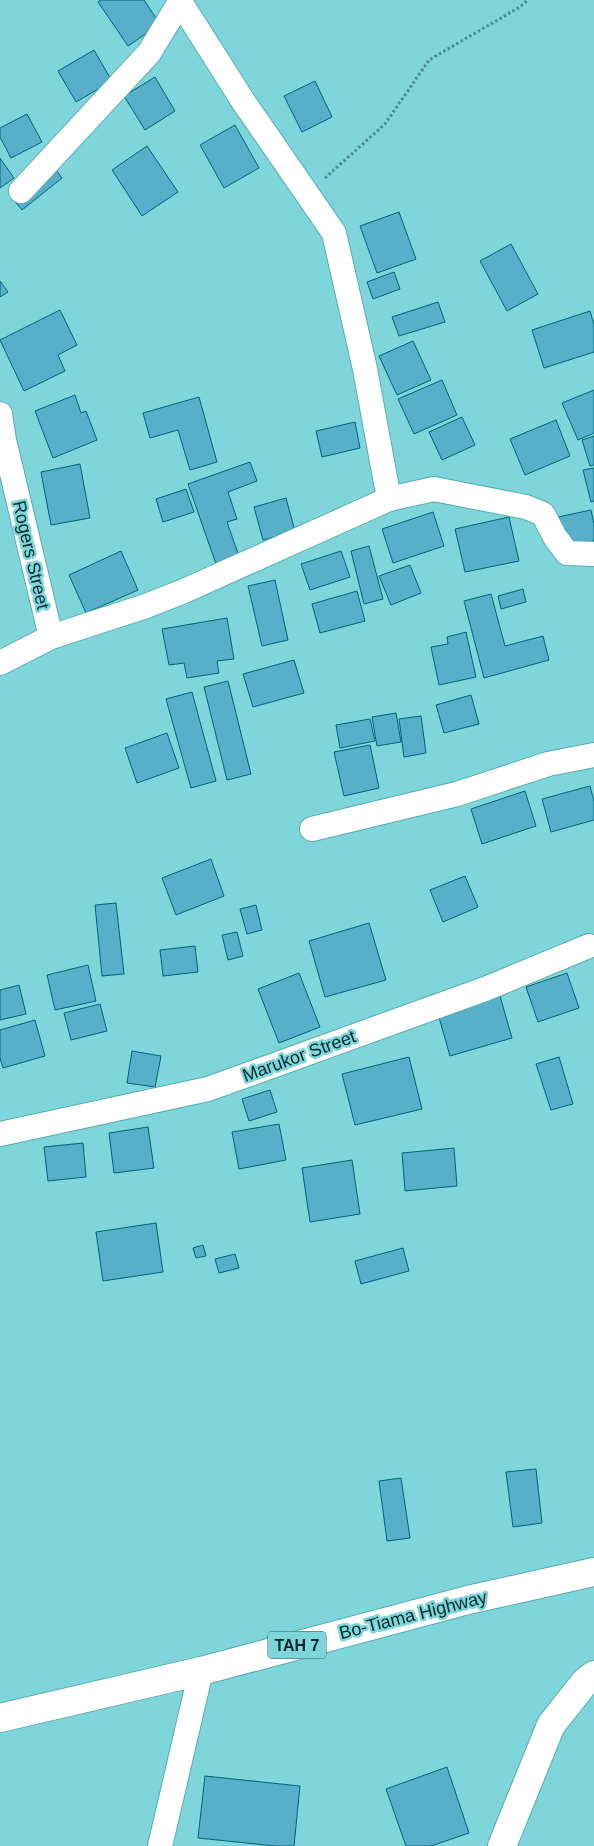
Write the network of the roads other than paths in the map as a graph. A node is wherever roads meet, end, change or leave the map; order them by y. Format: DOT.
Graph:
graph roads {
  1 [pos="180,1"];
  2 [pos="21,191"];
  3 [pos="0,414"];
  4 [pos="389,499"];
  5 [pos="594,554"];
  6 [pos="51,637"];
  7 [pos="0,663"];
  8 [pos="594,755"];
  9 [pos="312,829"];
  10 [pos="589,946"];
  11 [pos="0,1134"];
  12 [pos="594,1572"];
  13 [pos="200,1670"];
  14 [pos="594,1675"];
  15 [pos="0,1718"];
  16 [pos="160,1846"];
  17 [pos="502,1846"];
  1 -- 2 [label="street"];
  1 -- 4 [label="street"];
  3 -- 6 [label="street, Rogers Street"];
  4 -- 5 [label="street"];
  4 -- 6 [label="street"];
  6 -- 7 [label="street"];
  8 -- 9 [label="street"];
  10 -- 11 [label="street, Marukor Street"];
  12 -- 13 [label="main road, Bo-Tiama Highway / TAH 7"];
  13 -- 15 [label="main road, Bo-Tiama Highway / TAH 7"];
  13 -- 16 [label="street"];
  14 -- 17 [label="main road"];
}
